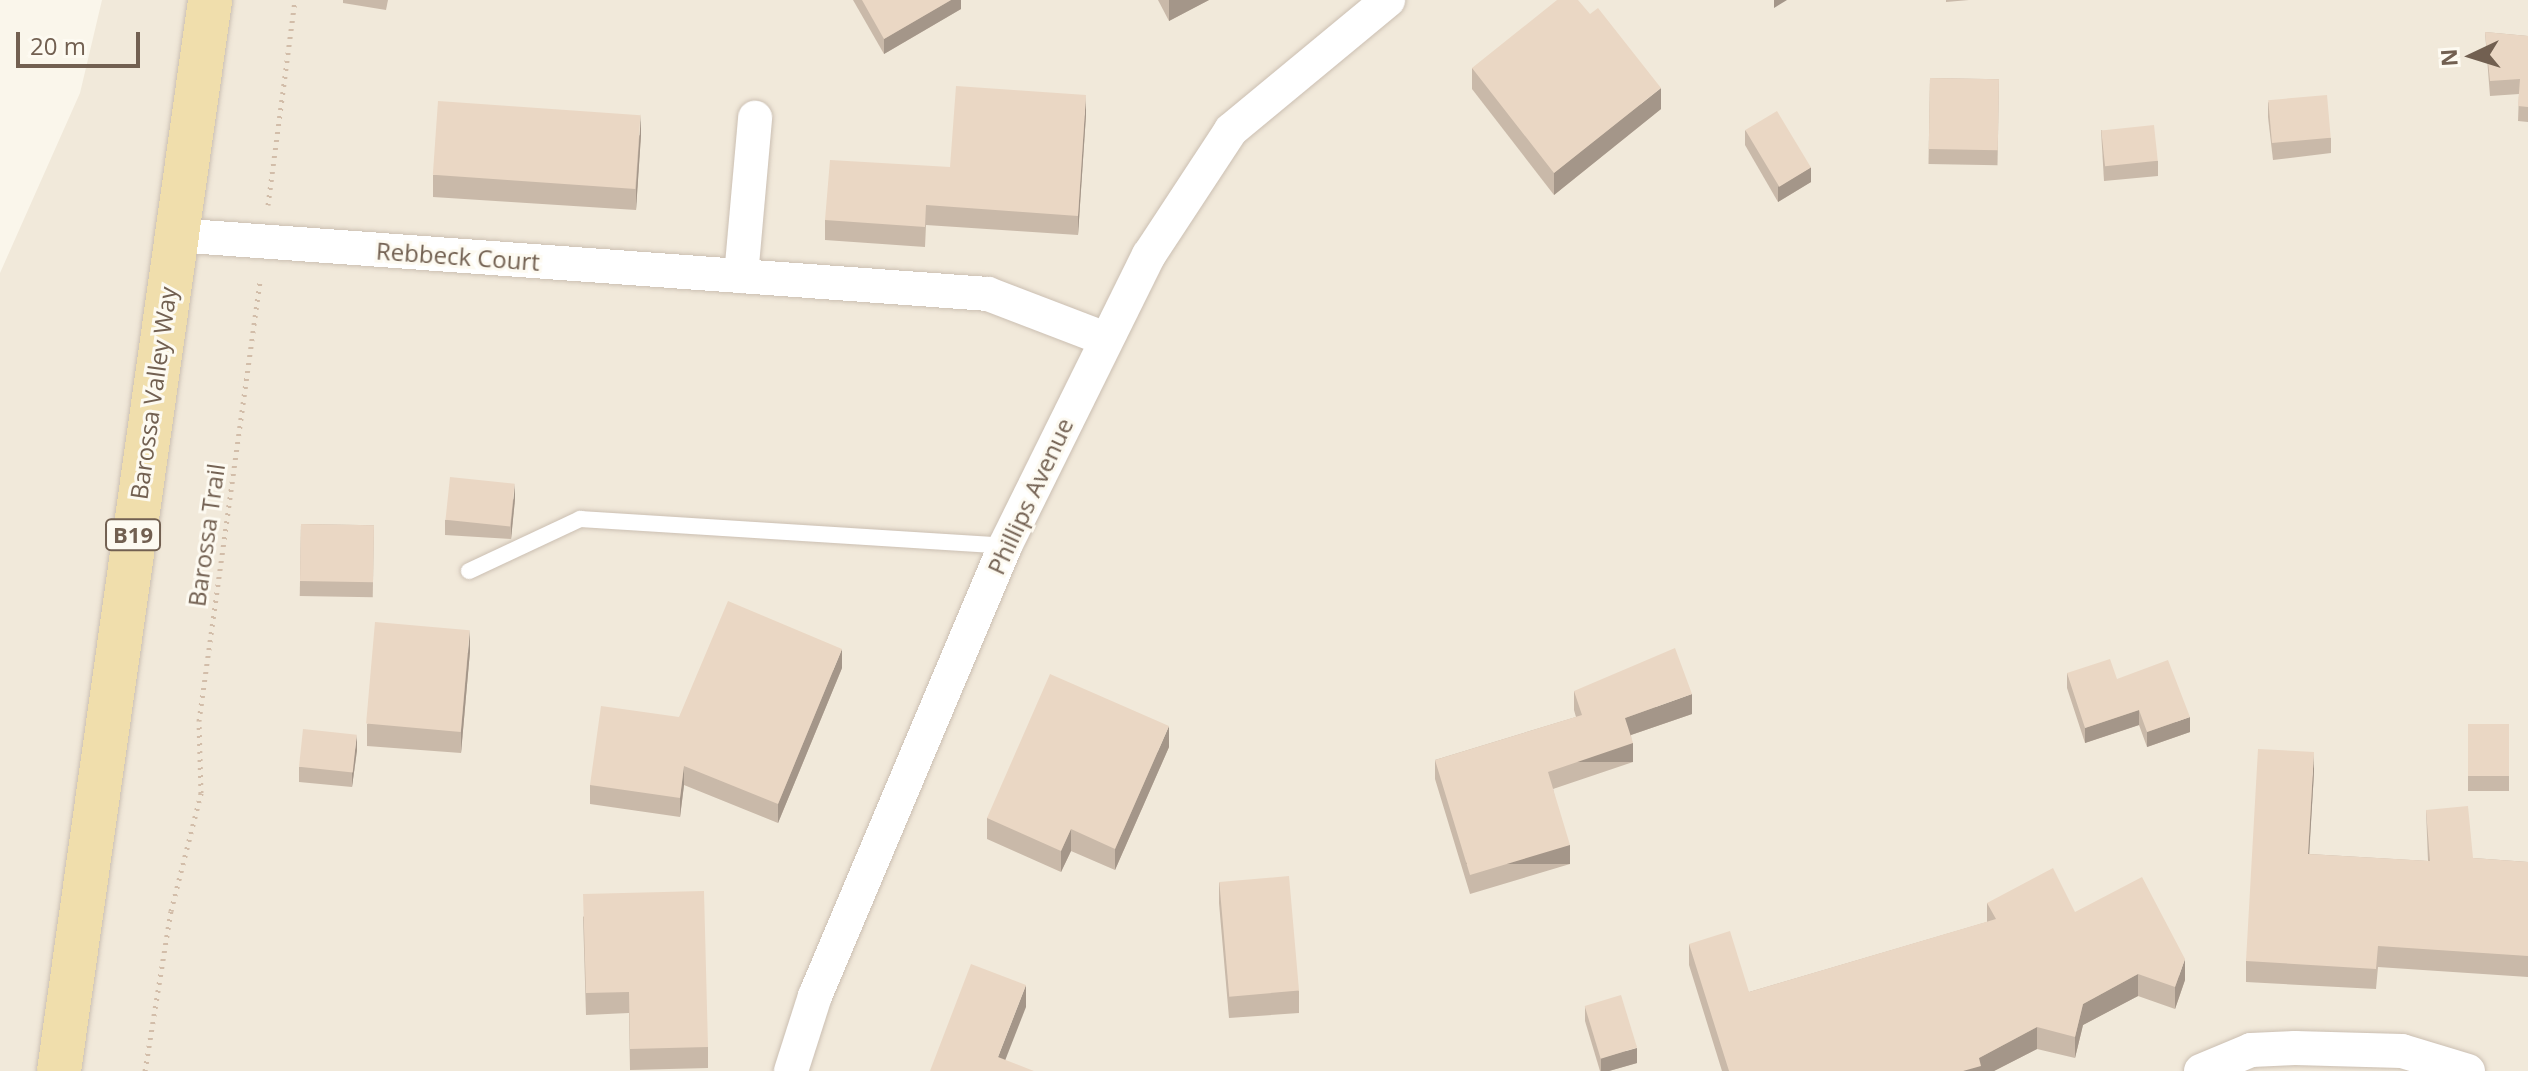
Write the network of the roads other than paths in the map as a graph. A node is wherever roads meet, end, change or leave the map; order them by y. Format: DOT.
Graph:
graph roads {
  1 [pos="210,0"];
  2 [pos="1388,0"];
  3 [pos="755,118"];
  4 [pos="175,235"];
  5 [pos="741,276"];
  6 [pos="1106,339"];
  7 [pos="1005,546"];
  8 [pos="469,571"];
  9 [pos="59,1071"];
  10 [pos="791,1071"];
  11 [pos="2201,1071"];
  12 [pos="2468,1071"];
  1 -- 4 [label="main road, Barossa Valley Way / B19"];
  2 -- 6 [label="street, Phillips Avenue"];
  3 -- 5 [label="street"];
  4 -- 5 [label="street, Rebbeck Court"];
  4 -- 9 [label="main road, Barossa Valley Way / B19"];
  5 -- 6 [label="street, Rebbeck Court"];
  6 -- 7 [label="street, Phillips Avenue"];
  7 -- 8 [label="lane"];
  7 -- 10 [label="street, Phillips Avenue"];
  11 -- 12 [label="street"];
}
